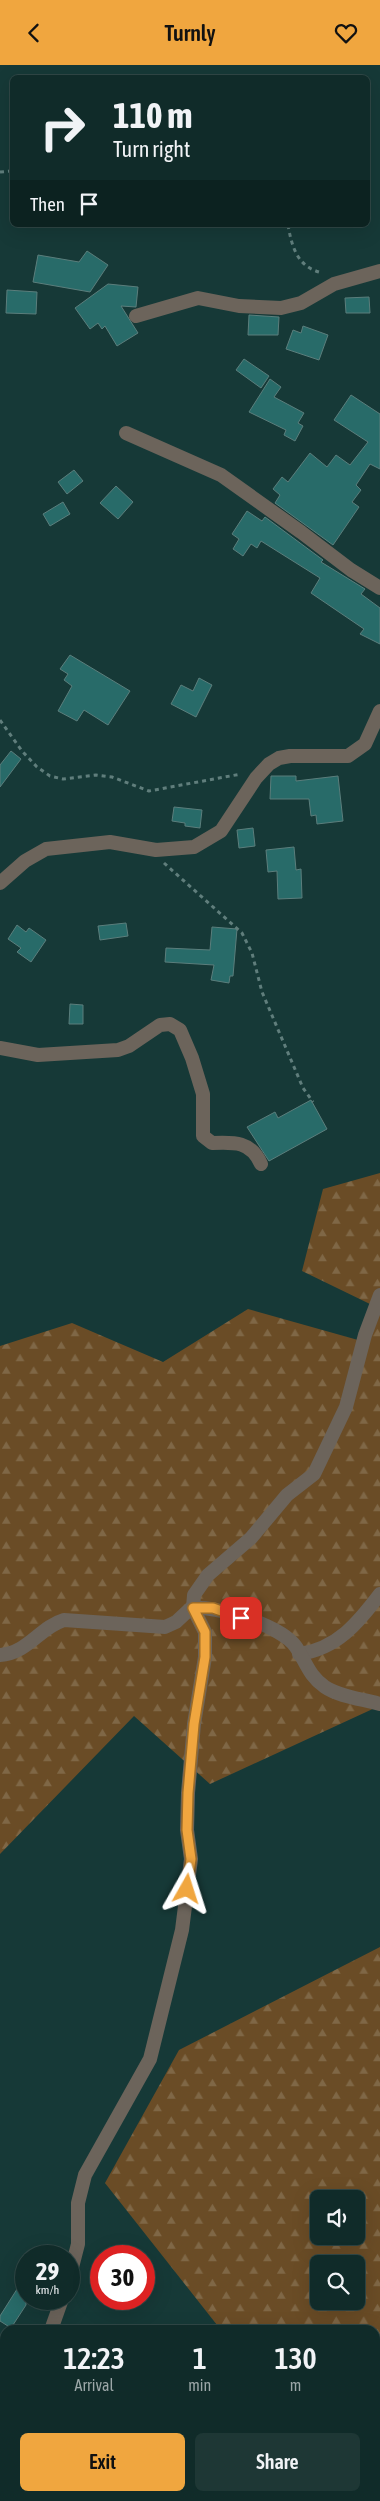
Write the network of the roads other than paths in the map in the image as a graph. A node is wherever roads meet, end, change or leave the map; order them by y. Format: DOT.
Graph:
graph roads {
  1 [pos="380,271"];
  2 [pos="136,316"];
  3 [pos="126,433"];
  4 [pos="380,588"];
  5 [pos="380,711"];
  6 [pos="0,883"];
  7 [pos="0,1048"];
  8 [pos="261,1164"];
  9 [pos="380,1295"];
  10 [pos="380,1594"];
  11 [pos="193,1608"];
  12 [pos="299,1654"];
  13 [pos="0,1655"];
  14 [pos="380,1704"];
  15 [pos="78,2245"];
  16 [pos="58,2310"];
  17 [pos="53,2325"];
  1 -- 2 [label="street"];
  3 -- 4 [label="street"];
  5 -- 6 [label="street"];
  7 -- 8 [label="street"];
  9 -- 11 [label="street"];
  10 -- 12 [label="street"];
  11 -- 12 [label="street"];
  11 -- 13 [label="street"];
  11 -- 15 [label="street"];
  12 -- 14 [label="street"];
  16 -- 17 [label="street"];
}
